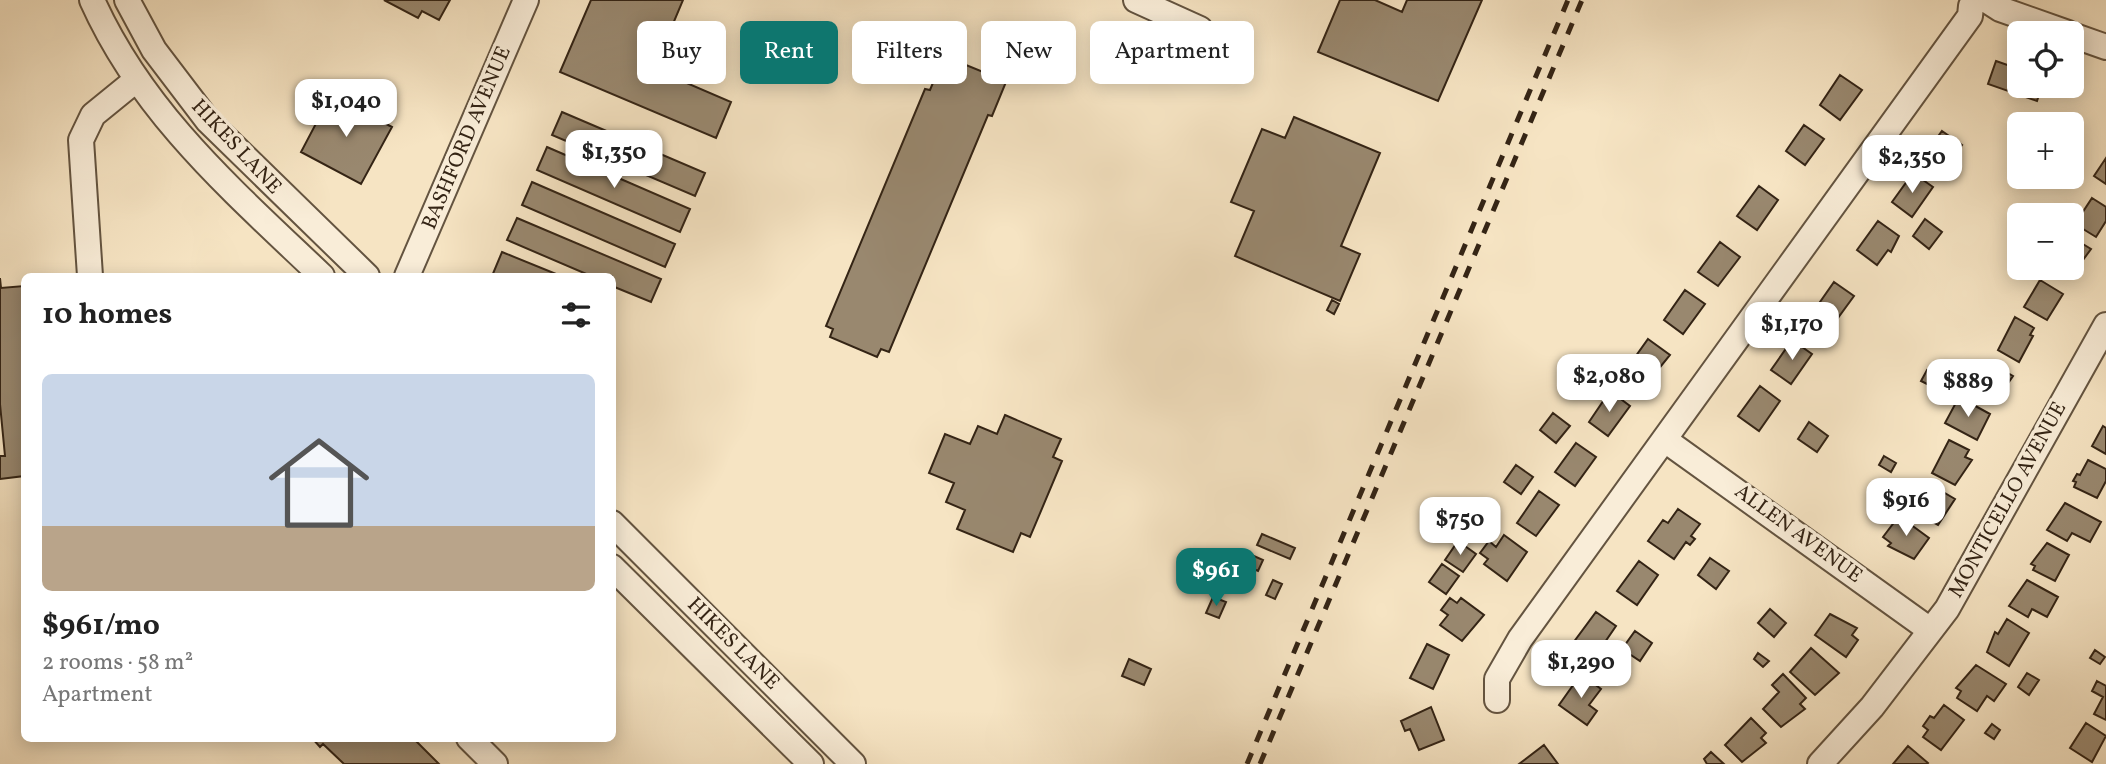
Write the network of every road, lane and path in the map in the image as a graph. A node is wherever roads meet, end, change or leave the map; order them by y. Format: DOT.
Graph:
graph roads {
  1 [pos="92,0"];
  2 [pos="127,0"];
  3 [pos="526,0"];
  4 [pos="1136,0"];
  5 [pos="1976,0"];
  6 [pos="1986,0"];
  7 [pos="1182,21"];
  8 [pos="2034,21"];
  9 [pos="2084,39"];
  10 [pos="2106,47"];
  11 [pos="136,80"];
  12 [pos="90,273"];
  13 [pos="319,273"];
  14 [pos="364,273"];
  15 [pos="408,273"];
  16 [pos="2106,326"];
  17 [pos="1665,440"];
  18 [pos="616,527"];
  19 [pos="616,571"];
  20 [pos="1930,630"];
  21 [pos="1497,700"];
  22 [pos="473,742"];
  23 [pos="495,764"];
  24 [pos="811,764"];
  25 [pos="853,764"];
  26 [pos="1820,764"];
  1 -- 11 [label="street, HIKES LANE"];
  2 -- 14 [label="street, HIKES LANE"];
  3 -- 15 [label="street, BASHFORD AVENUE"];
  4 -- 7 [label="street"];
  5 -- 17 [label="street"];
  6 -- 8 [label="street"];
  9 -- 10 [label="street"];
  11 -- 12 [label="street"];
  11 -- 13 [label="street, HIKES LANE"];
  16 -- 20 [label="street, MONTICELLO AVENUE"];
  17 -- 20 [label="street, ALLEN AVENUE"];
  17 -- 21 [label="street"];
  18 -- 25 [label="street, HIKES LANE"];
  19 -- 24 [label="street, HIKES LANE"];
  20 -- 26 [label="street, MONTICELLO AVENUE"];
  22 -- 23 [label="street"];
}
